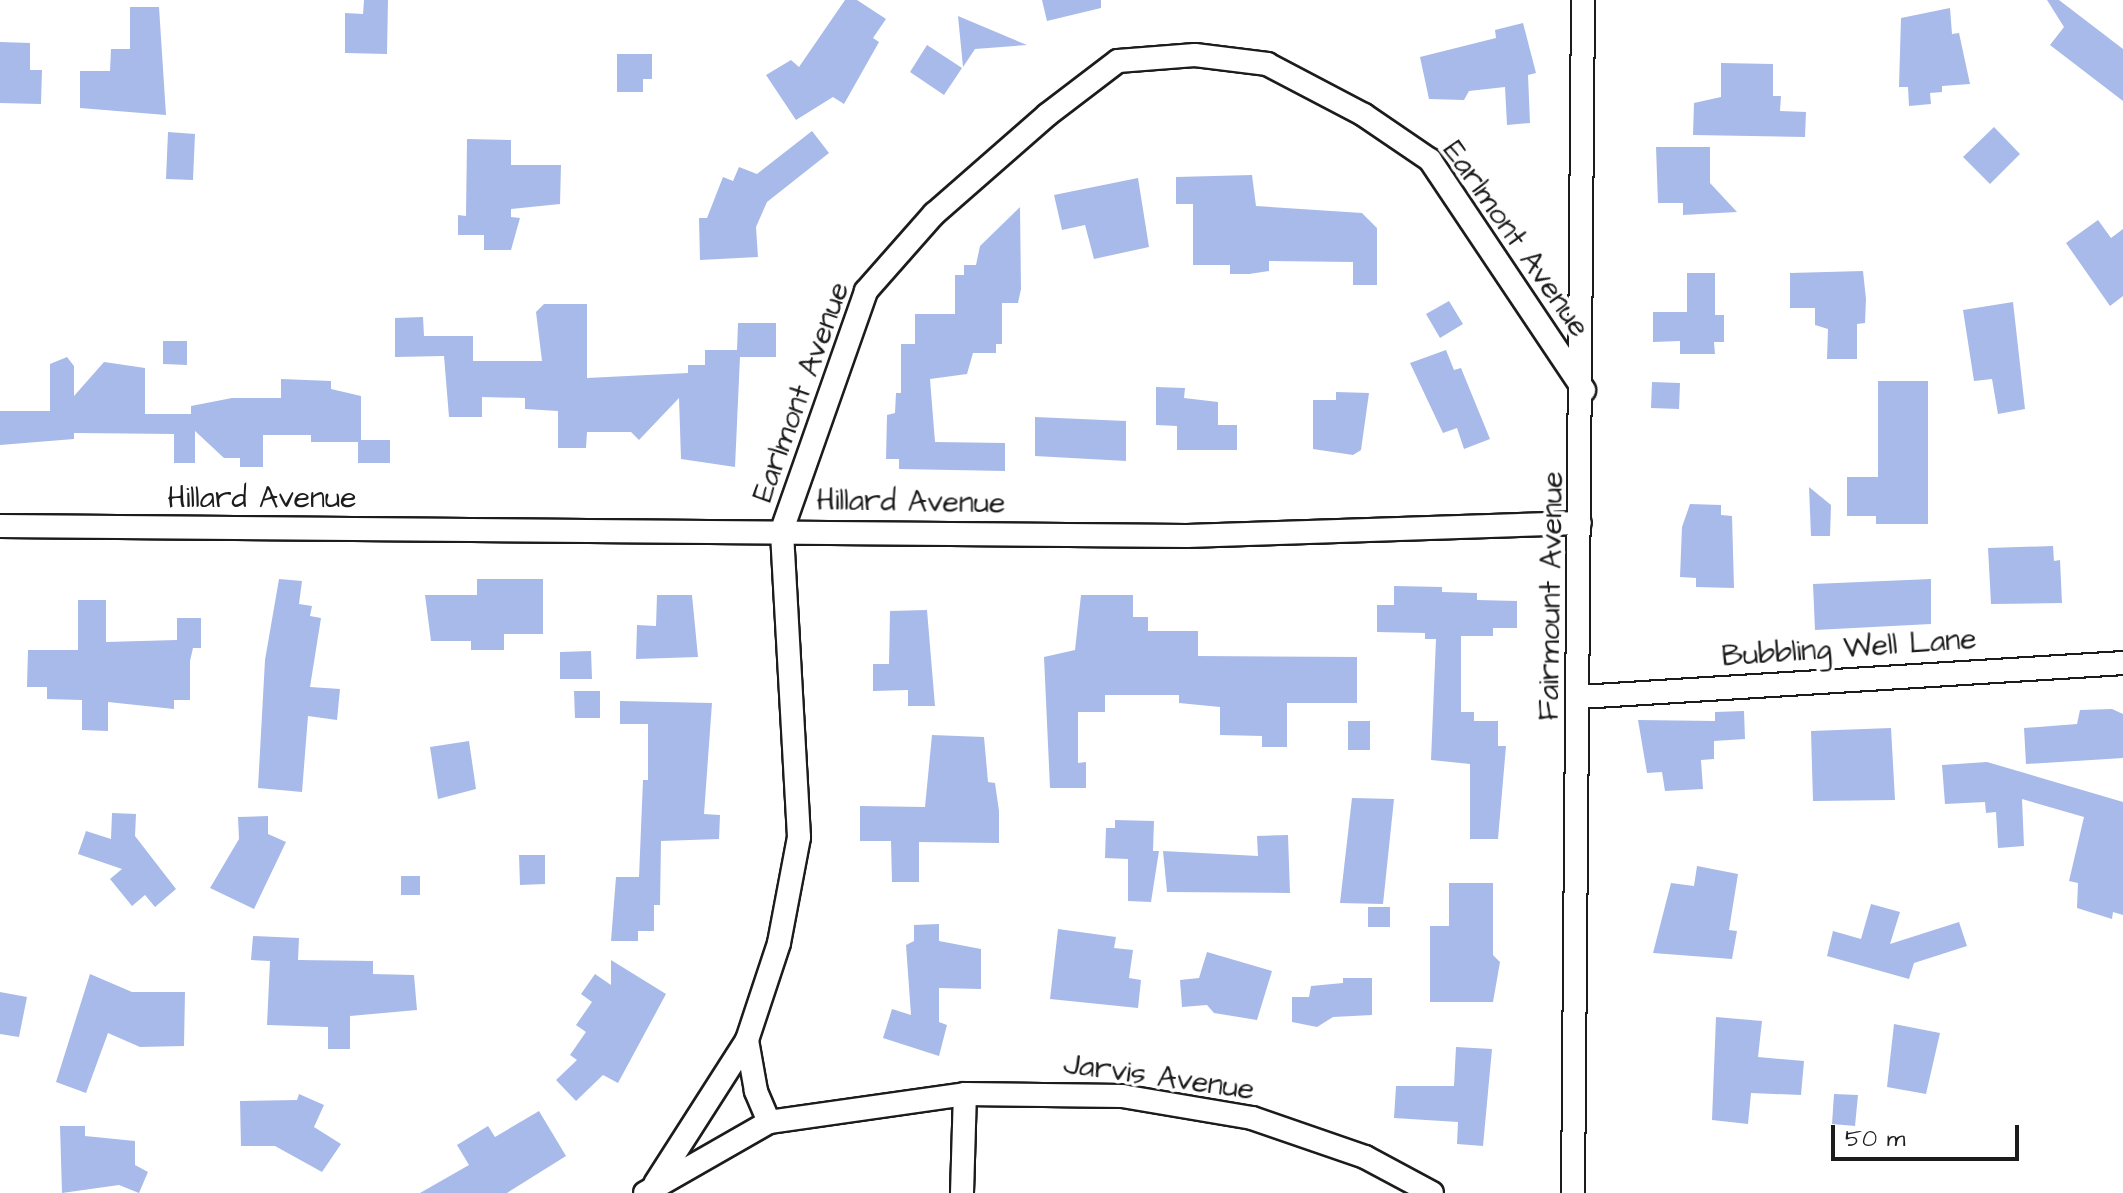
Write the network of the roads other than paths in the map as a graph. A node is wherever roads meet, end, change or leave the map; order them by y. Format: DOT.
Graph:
graph roads {
  1 [pos="1583,0"];
  2 [pos="1584,390"];
  3 [pos="1580,523"];
  4 [pos="0,526"];
  5 [pos="782,530"];
  6 [pos="2123,663"];
  7 [pos="1580,697"];
  8 [pos="747,1040"];
  9 [pos="965,1094"];
  10 [pos="769,1122"];
  11 [pos="647,1192"];
  12 [pos="962,1193"];
  13 [pos="1432,1193"];
  14 [pos="1573,1193"];
  1 -- 2 [label="street, Fairmount Avenue"];
  2 -- 3 [label="street, Fairmount Avenue"];
  2 -- 5 [label="street, Earlmont Avenue"];
  3 -- 5 [label="street, Hillard Avenue"];
  3 -- 7 [label="street, Fairmount Avenue"];
  4 -- 5 [label="street, Hillard Avenue"];
  5 -- 8 [label="street, Earlmont Avenue"];
  6 -- 7 [label="street, Bubbling Well Lane"];
  7 -- 14 [label="street, Fairmount Avenue"];
  8 -- 10 [label="street, Earlmont Avenue"];
  8 -- 11 [label="street"];
  9 -- 10 [label="street, Jarvis Avenue"];
  9 -- 12 [label="street"];
  9 -- 13 [label="street, Jarvis Avenue"];
  10 -- 11 [label="street"];
}
